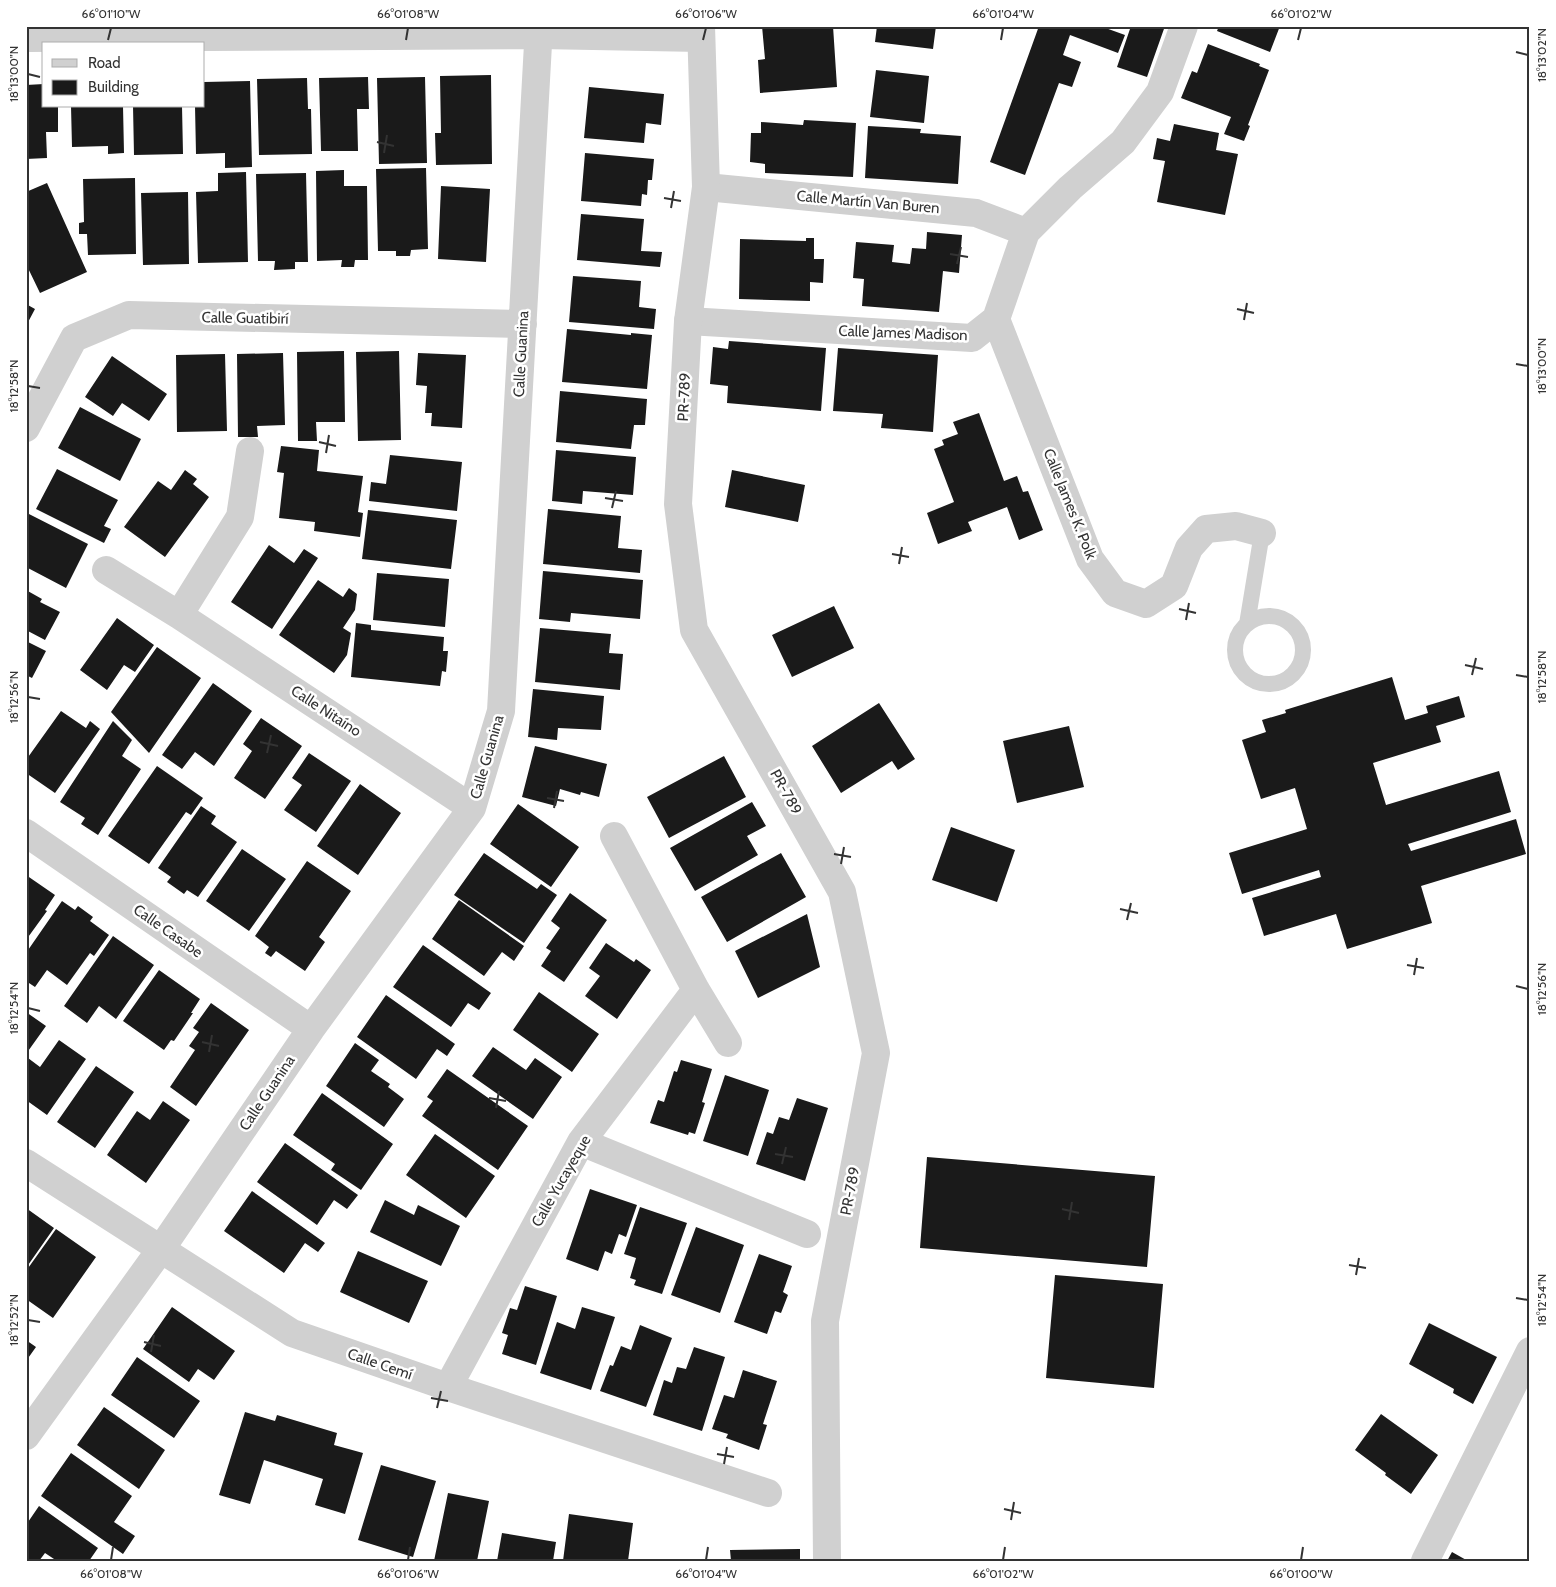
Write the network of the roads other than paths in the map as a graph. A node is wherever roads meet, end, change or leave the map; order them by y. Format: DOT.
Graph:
graph roads {
  1 [pos="1184,26"];
  2 [pos="539,30"];
  3 [pos="701,32"];
  4 [pos="26,38"];
  5 [pos="706,187"];
  6 [pos="1026,232"];
  7 [pos="996,319"];
  8 [pos="688,321"];
  9 [pos="523,324"];
  10 [pos="26,428"];
  11 [pos="250,451"];
  12 [pos="1262,533"];
  13 [pos="106,570"];
  14 [pos="179,615"];
  15 [pos="1247,624"];
  16 [pos="472,808"];
  17 [pos="26,832"];
  18 [pos="614,836"];
  19 [pos="696,990"];
  20 [pos="311,1029"];
  21 [pos="728,1042"];
  22 [pos="581,1142"];
  23 [pos="26,1163"];
  24 [pos="807,1234"];
  25 [pos="161,1249"];
  26 [pos="1530,1351"];
  27 [pos="448,1388"];
  28 [pos="26,1436"];
  29 [pos="768,1494"];
  30 [pos="827,1561"];
  31 [pos="1425,1561"];
  1 -- 6 [label="street"];
  2 -- 3 [label="street"];
  2 -- 4 [label="street"];
  2 -- 9 [label="street, Calle Guanina"];
  3 -- 5 [label="street, PR-789 / PR-789"];
  5 -- 6 [label="street, Calle Martín Van Buren"];
  5 -- 8 [label="street, PR-789 / PR-789"];
  6 -- 7 [label="street"];
  7 -- 8 [label="street, Calle James Madison"];
  7 -- 12 [label="street, Calle James K. Polk"];
  8 -- 30 [label="street, PR-789 / PR-789"];
  9 -- 10 [label="street, Calle Guatibirí"];
  9 -- 16 [label="street, Calle Guanina"];
  11 -- 14 [label="street"];
  12 -- 15 [label="lane"];
  13 -- 14 [label="street, Calle Nitaíno"];
  14 -- 16 [label="street, Calle Nitaíno"];
  15 -- 15 [label="lane"];
  16 -- 20 [label="street, Calle Guanina"];
  17 -- 20 [label="street, Calle Casabe"];
  18 -- 19 [label="street"];
  19 -- 21 [label="street"];
  19 -- 22 [label="street, Calle Yucayeque"];
  20 -- 25 [label="street, Calle Guanina"];
  22 -- 24 [label="street"];
  22 -- 27 [label="street, Calle Yucayeque"];
  23 -- 25 [label="street, Calle Cemí"];
  25 -- 27 [label="street, Calle Cemí"];
  25 -- 28 [label="street, Calle Guanina"];
  26 -- 31 [label="street"];
  27 -- 29 [label="street, Calle Cemí"];
}
